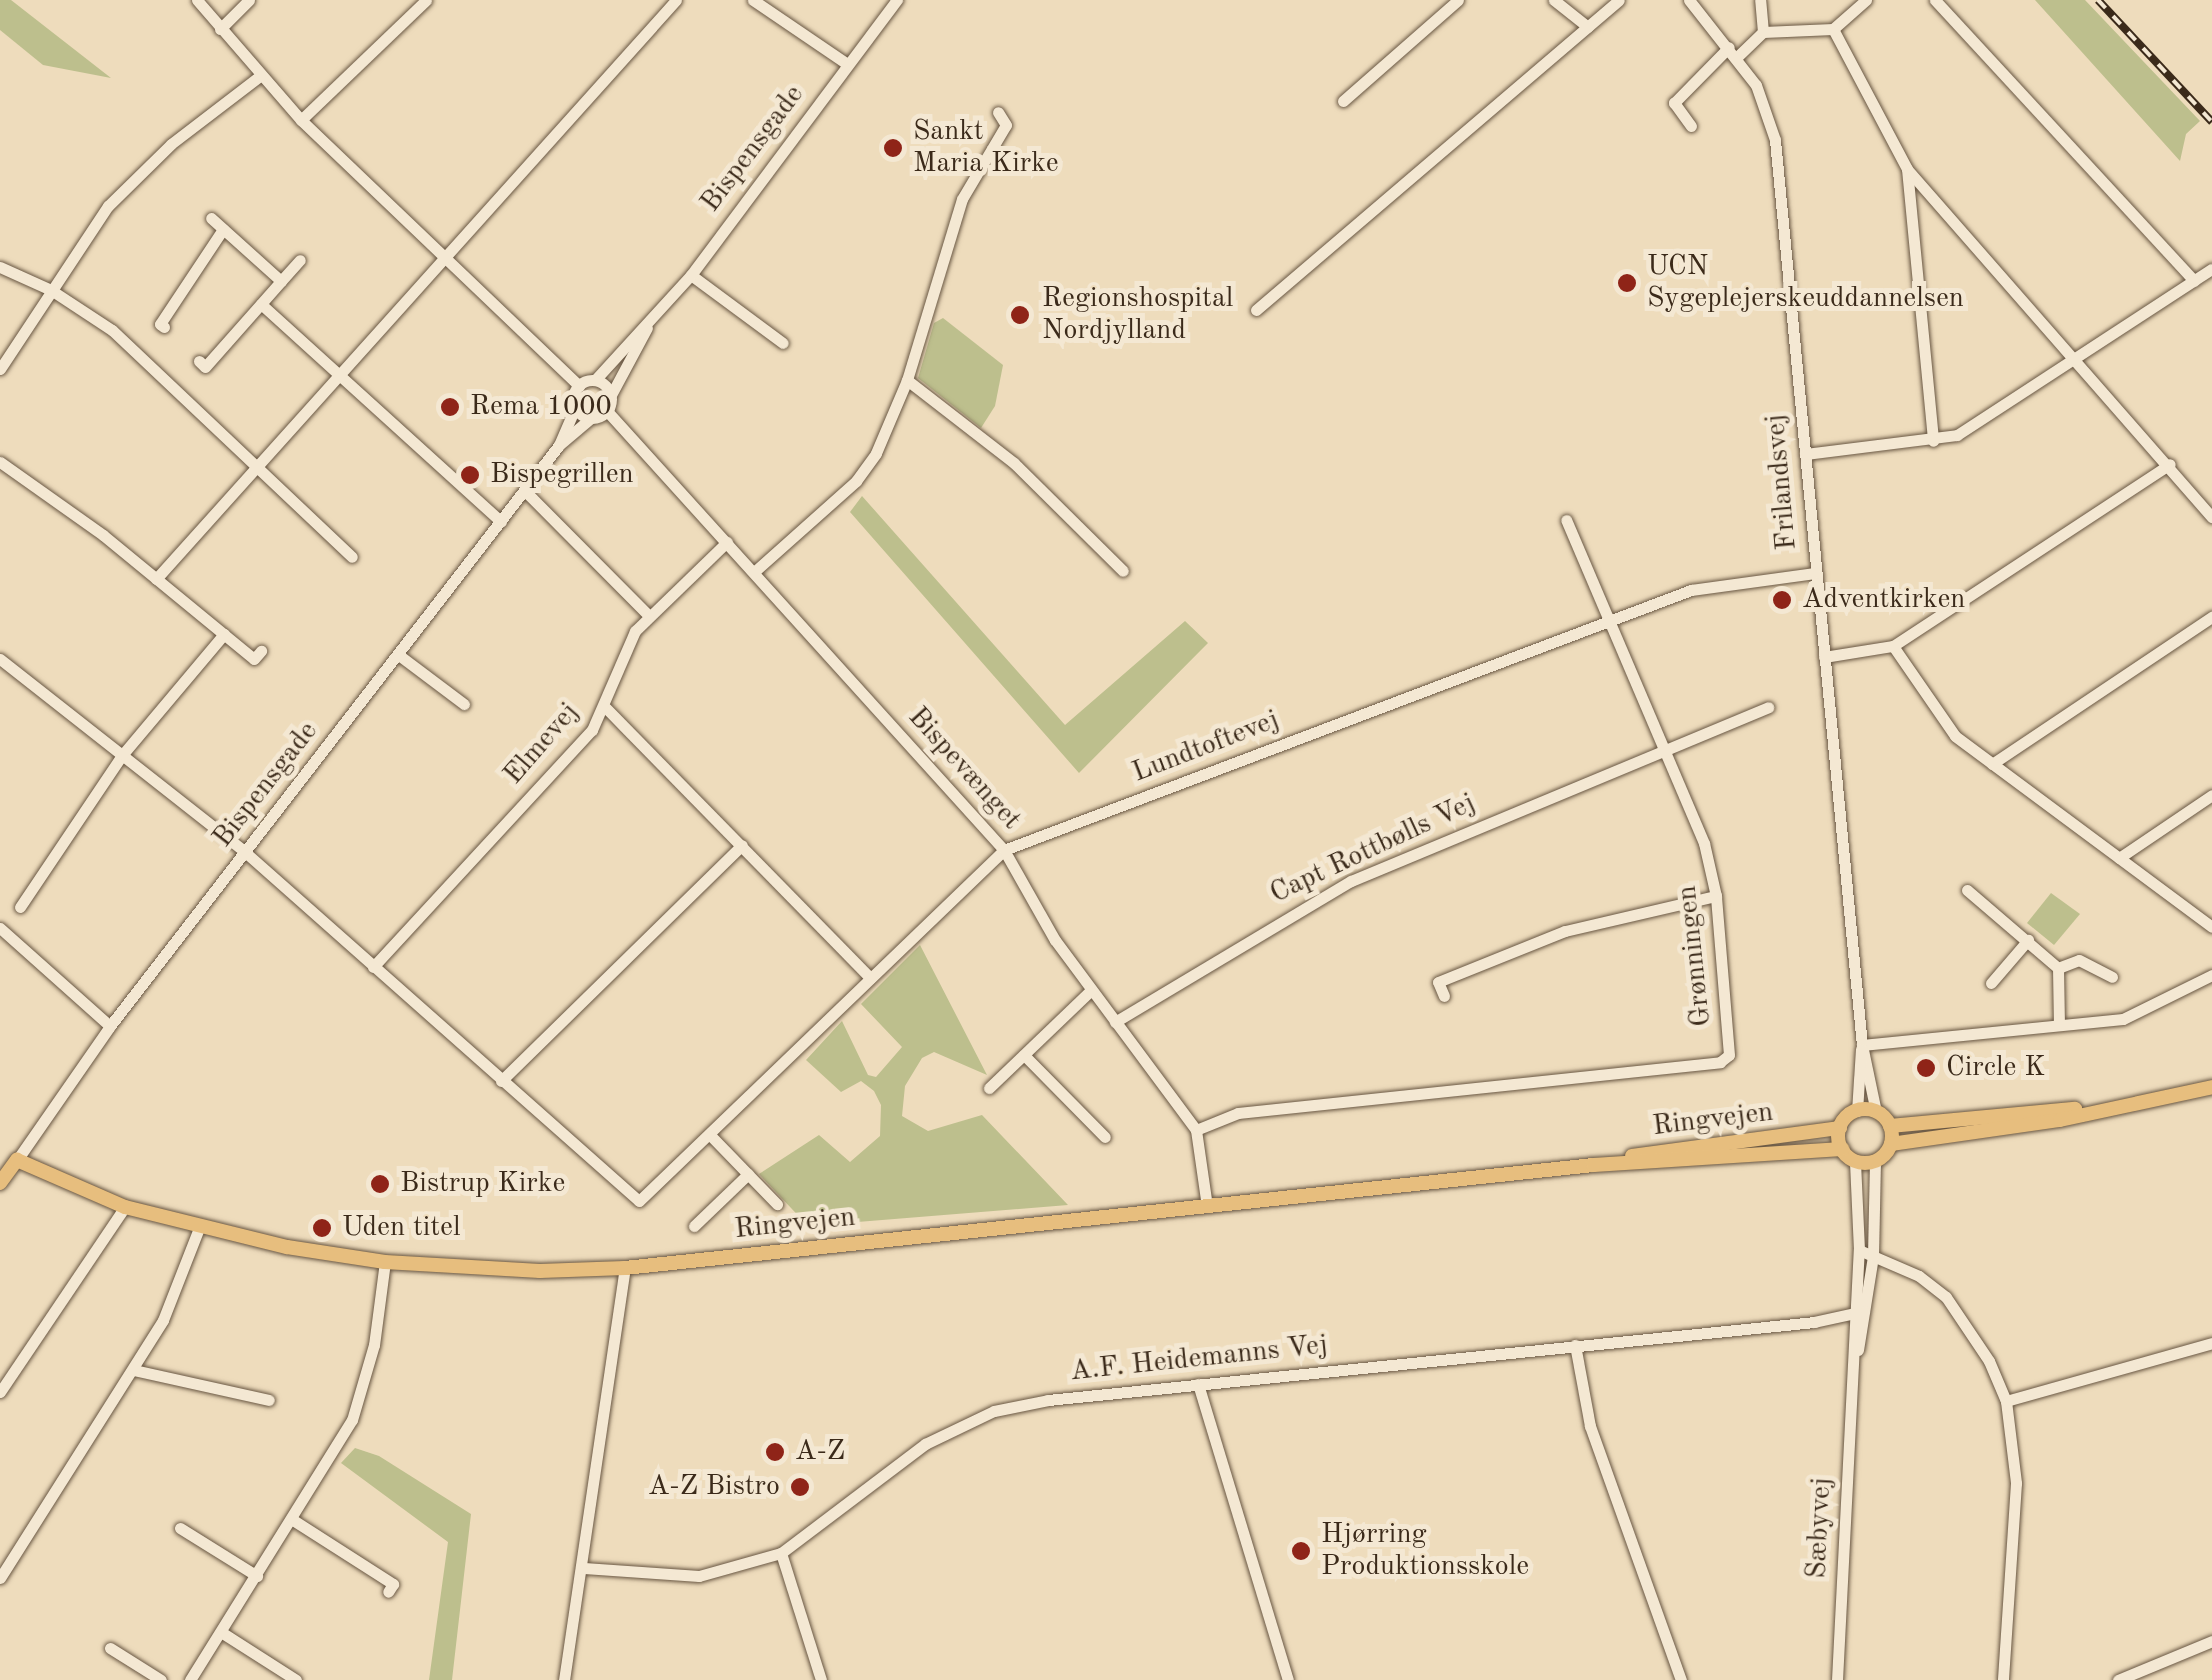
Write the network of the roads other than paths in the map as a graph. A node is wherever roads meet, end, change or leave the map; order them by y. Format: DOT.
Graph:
graph roads {
  1 [pos="197,0"];
  2 [pos="249,0"];
  3 [pos="426,0"];
  4 [pos="676,0"];
  5 [pos="754,0"];
  6 [pos="896,0"];
  7 [pos="1458,0"];
  8 [pos="1554,0"];
  9 [pos="1619,0"];
  10 [pos="1689,0"];
  11 [pos="1760,0"];
  12 [pos="1866,0"];
  13 [pos="1935,0"];
  14 [pos="1588,27"];
  15 [pos="220,28"];
  16 [pos="1834,29"];
  17 [pos="1763,32"];
  18 [pos="1734,52"];
  19 [pos="847,64"];
  20 [pos="260,76"];
  21 [pos="1344,101"];
  22 [pos="998,112"];
  23 [pos="300,120"];
  24 [pos="1691,126"];
  25 [pos="1907,169"];
  26 [pos="1934,201"];
  27 [pos="1909,212"];
  28 [pos="211,218"];
  29 [pos="224,229"];
  30 [pos="448,258"];
  31 [pos="300,260"];
  32 [pos="0,267"];
  33 [pos="2212,269"];
  34 [pos="691,274"];
  35 [pos="282,281"];
  36 [pos="2194,281"];
  37 [pos="51,290"];
  38 [pos="261,304"];
  39 [pos="1256,310"];
  40 [pos="648,326"];
  41 [pos="164,327"];
  42 [pos="783,343"];
  43 [pos="2076,358"];
  44 [pos="199,361"];
  45 [pos="0,369"];
  46 [pos="340,376"];
  47 [pos="595,380"];
  48 [pos="907,380"];
  49 [pos="579,386"];
  50 [pos="611,395"];
  51 [pos="575,408"];
  52 [pos="607,412"];
  53 [pos="590,418"];
  54 [pos="1933,441"];
  55 [pos="559,445"];
  56 [pos="1805,454"];
  57 [pos="0,462"];
  58 [pos="2170,464"];
  59 [pos="258,468"];
  60 [pos="525,491"];
  61 [pos="2212,516"];
  62 [pos="1566,520"];
  63 [pos="501,522"];
  64 [pos="727,542"];
  65 [pos="352,558"];
  66 [pos="1123,571"];
  67 [pos="754,572"];
  68 [pos="1815,572"];
  69 [pos="156,579"];
  70 [pos="648,615"];
  71 [pos="2212,617"];
  72 [pos="1611,620"];
  73 [pos="224,634"];
  74 [pos="1893,646"];
  75 [pos="260,651"];
  76 [pos="400,656"];
  77 [pos="1824,657"];
  78 [pos="0,659"];
  79 [pos="464,704"];
  80 [pos="1768,707"];
  81 [pos="606,708"];
  82 [pos="1668,751"];
  83 [pos="123,754"];
  84 [pos="1992,764"];
  85 [pos="2212,795"];
  86 [pos="742,845"];
  87 [pos="1004,850"];
  88 [pos="246,852"];
  89 [pos="2119,858"];
  90 [pos="1967,890"];
  91 [pos="1716,896"];
  92 [pos="20,907"];
  93 [pos="2212,927"];
  94 [pos="0,928"];
  95 [pos="2028,940"];
  96 [pos="373,967"];
  97 [pos="2058,968"];
  98 [pos="2212,975"];
  99 [pos="870,978"];
  100 [pos="2112,978"];
  101 [pos="1992,982"];
  102 [pos="1090,991"];
  103 [pos="1444,996"];
  104 [pos="1115,1022"];
  105 [pos="2059,1025"];
  106 [pos="110,1026"];
  107 [pos="1862,1045"];
  108 [pos="1024,1055"];
  109 [pos="500,1081"];
  110 [pos="2212,1087"];
  111 [pos="989,1088"];
  112 [pos="2091,1109"];
  113 [pos="1857,1111"];
  114 [pos="1876,1112"];
  115 [pos="1890,1126"];
  116 [pos="1840,1128"];
  117 [pos="1196,1130"];
  118 [pos="712,1136"];
  119 [pos="1105,1137"];
  120 [pos="1890,1144"];
  121 [pos="1842,1149"];
  122 [pos="17,1160"];
  123 [pos="1855,1161"];
  124 [pos="1875,1161"];
  125 [pos="1593,1165"];
  126 [pos="748,1174"];
  127 [pos="0,1184"];
  128 [pos="776,1204"];
  129 [pos="1207,1206"];
  130 [pos="126,1207"];
  131 [pos="694,1226"];
  132 [pos="199,1228"];
  133 [pos="1859,1250"];
  134 [pos="1873,1256"];
  135 [pos="385,1262"];
  136 [pos="625,1268"];
  137 [pos="1858,1312"];
  138 [pos="2212,1343"];
  139 [pos="1576,1345"];
  140 [pos="134,1370"];
  141 [pos="1198,1384"];
  142 [pos="0,1392"];
  143 [pos="269,1400"];
  144 [pos="2006,1400"];
  145 [pos="293,1520"];
  146 [pos="180,1528"];
  147 [pos="781,1553"];
  148 [pos="584,1568"];
  149 [pos="257,1576"];
  150 [pos="0,1578"];
  151 [pos="388,1592"];
  152 [pos="221,1632"];
  153 [pos="2212,1641"];
  154 [pos="110,1648"];
  155 [pos="160,1680"];
  156 [pos="190,1680"];
  157 [pos="296,1680"];
  158 [pos="564,1680"];
  159 [pos="821,1680"];
  160 [pos="1288,1680"];
  161 [pos="1681,1680"];
  162 [pos="1837,1680"];
  163 [pos="2004,1680"];
  164 [pos="2118,1680"];
  1 -- 15 [label="street"];
  2 -- 15 [label="street"];
  3 -- 23 [label="street"];
  4 -- 30 [label="street"];
  5 -- 19 [label="street"];
  6 -- 19 [label="street, Bispensgade"];
  7 -- 21 [label="street"];
  8 -- 14 [label="street"];
  9 -- 14 [label="street"];
  10 -- 18 [label="street, Frilandsvej"];
  11 -- 17 [label="street"];
  12 -- 16 [label="street"];
  13 -- 36 [label="street"];
  14 -- 39 [label="street"];
  15 -- 20 [label="street"];
  16 -- 17 [label="street"];
  16 -- 25 [label="street"];
  17 -- 18 [label="street"];
  18 -- 24 [label="street"];
  18 -- 56 [label="street, Frilandsvej"];
  19 -- 34 [label="street, Bispensgade"];
  20 -- 23 [label="street"];
  20 -- 37 [label="street"];
  22 -- 48 [label="street"];
  23 -- 30 [label="street"];
  25 -- 26 [label="street"];
  25 -- 27 [label="street"];
  26 -- 27 [label="street"];
  26 -- 43 [label="street"];
  27 -- 54 [label="street"];
  28 -- 29 [label="street"];
  29 -- 35 [label="street"];
  29 -- 41 [label="street"];
  30 -- 46 [label="street"];
  30 -- 49 [label="street"];
  31 -- 35 [label="street"];
  32 -- 37 [label="street"];
  33 -- 36 [label="street"];
  34 -- 40 [label="street, Bispensgade"];
  34 -- 42 [label="street"];
  35 -- 38 [label="street"];
  36 -- 43 [label="street"];
  37 -- 45 [label="street"];
  37 -- 59 [label="street"];
  38 -- 44 [label="street"];
  38 -- 46 [label="street"];
  40 -- 47 [label="street, Bispensgade"];
  40 -- 50 [label="street, Bispensgade"];
  43 -- 54 [label="street"];
  43 -- 58 [label="street"];
  46 -- 59 [label="street"];
  46 -- 63 [label="street"];
  47 -- 49 [label="street"];
  47 -- 50 [label="street"];
  48 -- 66 [label="street"];
  48 -- 67 [label="street"];
  49 -- 51 [label="street"];
  50 -- 52 [label="street"];
  51 -- 53 [label="street"];
  51 -- 55 [label="street, Bispensgade"];
  52 -- 53 [label="street"];
  52 -- 64 [label="street, Bispevænget"];
  53 -- 55 [label="street, Bispensgade"];
  54 -- 56 [label="street"];
  55 -- 60 [label="street, Bispensgade"];
  56 -- 68 [label="street, Frilandsvej"];
  57 -- 69 [label="street"];
  58 -- 61 [label="street"];
  58 -- 74 [label="street"];
  59 -- 65 [label="street"];
  59 -- 69 [label="street"];
  60 -- 63 [label="street, Bispensgade"];
  60 -- 70 [label="street"];
  62 -- 72 [label="street, Grønningen"];
  63 -- 76 [label="street, Bispensgade"];
  64 -- 67 [label="street, Bispevænget"];
  64 -- 70 [label="street, Elmevej"];
  67 -- 87 [label="street, Bispevænget"];
  68 -- 72 [label="street, Lundtoftevej"];
  68 -- 77 [label="street, Frilandsvej"];
  69 -- 73 [label="street"];
  70 -- 81 [label="street, Elmevej"];
  71 -- 84 [label="street"];
  72 -- 82 [label="street, Grønningen"];
  72 -- 87 [label="street, Lundtoftevej"];
  73 -- 75 [label="street"];
  73 -- 83 [label="street"];
  74 -- 77 [label="street"];
  74 -- 84 [label="street"];
  76 -- 79 [label="street"];
  76 -- 88 [label="street, Bispensgade"];
  77 -- 107 [label="street, Frilandsvej"];
  78 -- 83 [label="street"];
  80 -- 82 [label="street, Capt Rottbølls Vej"];
  81 -- 86 [label="street"];
  81 -- 96 [label="street, Elmevej"];
  82 -- 91 [label="street, Grønningen"];
  82 -- 104 [label="street, Capt Rottbølls Vej"];
  83 -- 88 [label="street"];
  83 -- 92 [label="street"];
  84 -- 89 [label="street"];
  85 -- 89 [label="street"];
  86 -- 99 [label="street"];
  86 -- 109 [label="street"];
  87 -- 99 [label="street, Lundtoftevej"];
  87 -- 102 [label="street, Bispevænget"];
  88 -- 96 [label="street"];
  88 -- 106 [label="street, Bispensgade"];
  89 -- 93 [label="street"];
  90 -- 95 [label="street"];
  91 -- 103 [label="street"];
  91 -- 117 [label="street, Grønningen"];
  94 -- 106 [label="street"];
  95 -- 97 [label="street"];
  95 -- 101 [label="street"];
  96 -- 109 [label="street"];
  97 -- 100 [label="street"];
  97 -- 105 [label="street"];
  98 -- 105 [label="street"];
  99 -- 118 [label="street, Lundtoftevej"];
  102 -- 104 [label="street, Bispevænget"];
  102 -- 108 [label="street"];
  104 -- 117 [label="street, Bispevænget"];
  105 -- 107 [label="street"];
  106 -- 122 [label="street, Bispensgade"];
  107 -- 113 [label="street, Frilandsvej"];
  107 -- 114 [label="street, Frilandsvej"];
  108 -- 111 [label="street"];
  108 -- 119 [label="street"];
  109 -- 118 [label="street, Lundtoftevej"];
  110 -- 112 [label="main road"];
  112 -- 115 [label="main road"];
  112 -- 120 [label="main road"];
  113 -- 114 [label="main road"];
  113 -- 116 [label="main road"];
  114 -- 115 [label="main road"];
  115 -- 120 [label="main road"];
  116 -- 121 [label="main road"];
  116 -- 125 [label="main road, Ringvejen"];
  117 -- 129 [label="street, Bispevænget"];
  118 -- 126 [label="street"];
  120 -- 124 [label="main road"];
  121 -- 123 [label="main road"];
  121 -- 125 [label="main road, Ringvejen"];
  122 -- 127 [label="main road"];
  122 -- 130 [label="main road, Ringvejen"];
  123 -- 124 [label="main road"];
  123 -- 133 [label="street, Sæbyvej"];
  124 -- 134 [label="street, Sæbyvej"];
  125 -- 129 [label="main road, Ringvejen"];
  126 -- 128 [label="street"];
  126 -- 131 [label="street"];
  129 -- 136 [label="main road, Ringvejen"];
  130 -- 132 [label="main road, Ringvejen"];
  130 -- 142 [label="street"];
  132 -- 135 [label="main road, Ringvejen"];
  132 -- 140 [label="street"];
  133 -- 134 [label="street"];
  133 -- 137 [label="street, Sæbyvej"];
  134 -- 137 [label="street, Sæbyvej"];
  134 -- 144 [label="street"];
  135 -- 136 [label="main road, Ringvejen"];
  135 -- 145 [label="street"];
  136 -- 148 [label="street"];
  137 -- 139 [label="street, A.F. Heidemanns Vej"];
  137 -- 162 [label="street, Sæbyvej"];
  138 -- 144 [label="street"];
  139 -- 141 [label="street, A.F. Heidemanns Vej"];
  139 -- 161 [label="street"];
  140 -- 143 [label="street"];
  140 -- 150 [label="street"];
  141 -- 147 [label="street, A.F. Heidemanns Vej"];
  141 -- 160 [label="street"];
  144 -- 163 [label="street"];
  145 -- 149 [label="street"];
  145 -- 151 [label="street"];
  146 -- 149 [label="street"];
  147 -- 148 [label="street, A.F. Heidemanns Vej"];
  147 -- 159 [label="street"];
  148 -- 158 [label="street"];
  149 -- 152 [label="street"];
  152 -- 156 [label="street"];
  152 -- 157 [label="street"];
  153 -- 164 [label="street"];
  154 -- 155 [label="street"];
}
